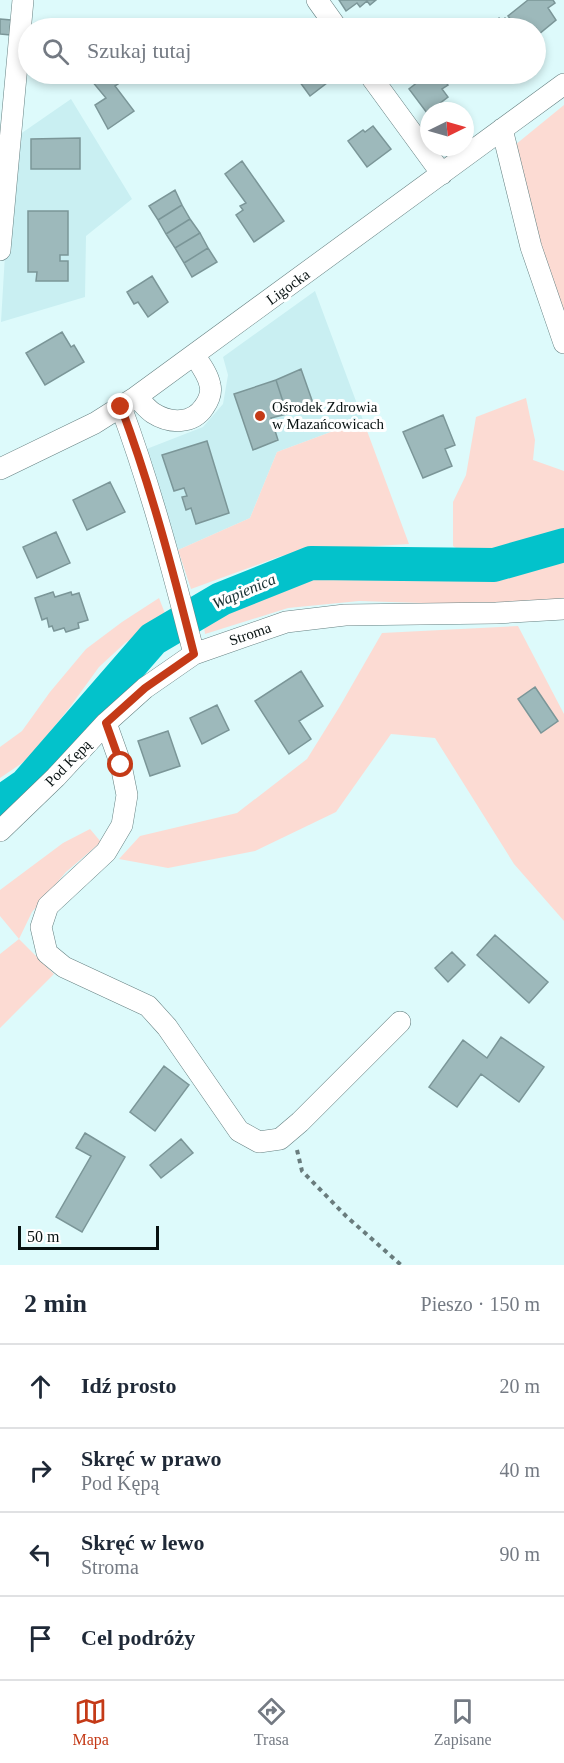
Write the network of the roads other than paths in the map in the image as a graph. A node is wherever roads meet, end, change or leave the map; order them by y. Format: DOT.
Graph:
graph roads {
  1 [pos="23,0"];
  2 [pos="316,0"];
  3 [pos="21,18"];
  4 [pos="330,18"];
  5 [pos="18,54"];
  6 [pos="376,84"];
  7 [pos="564,84"];
  8 [pos="502,129"];
  9 [pos="442,174"];
  10 [pos="0,250"];
  11 [pos="564,343"];
  12 [pos="194,355"];
  13 [pos="128,402"];
  14 [pos="0,469"];
  15 [pos="564,609"];
  16 [pos="194,654"];
  17 [pos="106,723"];
  18 [pos="0,831"];
  19 [pos="400,1022"];
  1 -- 3 [label="street"];
  2 -- 4 [label="street"];
  5 -- 10 [label="street"];
  6 -- 9 [label="street"];
  7 -- 8 [label="street, Ligocka"];
  8 -- 9 [label="street, Ligocka"];
  8 -- 11 [label="street"];
  9 -- 12 [label="street, Ligocka"];
  12 -- 13 [label="street, Ligocka"];
  12 -- 13 [label="street"];
  13 -- 14 [label="street, Ligocka"];
  13 -- 16 [label="street"];
  15 -- 16 [label="street, Stroma"];
  16 -- 17 [label="street, Pod Kępą"];
  17 -- 18 [label="street, Pod Kępą"];
  17 -- 19 [label="street"];
}
